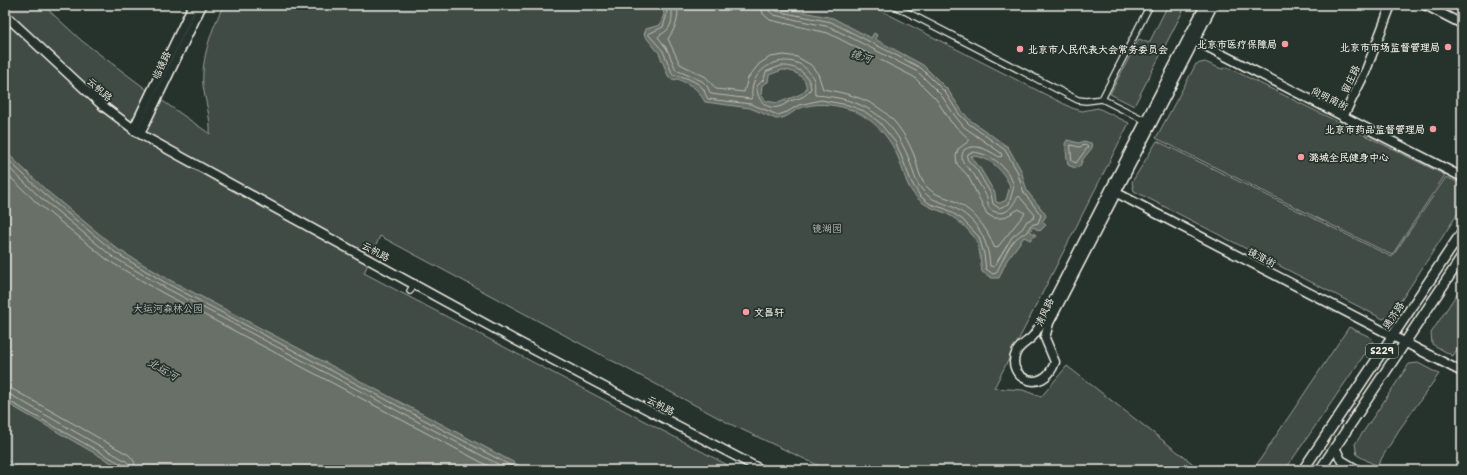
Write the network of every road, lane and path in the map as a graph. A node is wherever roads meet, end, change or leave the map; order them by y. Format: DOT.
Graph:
graph roads {
  1 [pos="193,5"];
  2 [pos="202,5"];
  3 [pos="893,5"];
  4 [pos="1150,5"];
  5 [pos="1205,5"];
  6 [pos="1213,5"];
  7 [pos="1392,5"];
  8 [pos="1425,5"];
  9 [pos="901,7"];
  10 [pos="5,15"];
  11 [pos="1462,24"];
  12 [pos="1191,39"];
  13 [pos="1102,99"];
  14 [pos="1343,117"];
  15 [pos="1149,123"];
  16 [pos="133,130"];
  17 [pos="140,134"];
  18 [pos="1462,177"];
  19 [pos="1113,191"];
  20 [pos="1462,232"];
  21 [pos="1462,257"];
  22 [pos="415,283"];
  23 [pos="410,291"];
  24 [pos="1392,336"];
  25 [pos="1404,342"];
  26 [pos="1462,372"];
  27 [pos="1335,447"];
  28 [pos="762,470"];
  29 [pos="1303,470"];
  30 [pos="1320,470"];
  31 [pos="1358,470"];
  1 -- 16 [label="street, 临镜路"];
  2 -- 17 [label="street, 临镜路"];
  3 -- 9 [label="street"];
  4 -- 13 [label="street"];
  5 -- 12 [label="street, 清风路"];
  6 -- 12 [label="street, 清风路"];
  7 -- 14 [label="street, 留庄路"];
  8 -- 11 [label="street"];
  9 -- 13 [label="street"];
  10 -- 16 [label="street, 云帆路"];
  12 -- 14 [label="street, 尚明南街"];
  12 -- 15 [label="street, 清风路"];
  13 -- 15 [label="street"];
  14 -- 18 [label="street, 尚明南街"];
  15 -- 19 [label="street, 清风路"];
  16 -- 17 [label="street, 云帆路"];
  17 -- 22 [label="street, 云帆路"];
  19 -- 19 [label="street, 清风路"];
  19 -- 24 [label="street, 镜澄街"];
  20 -- 24 [label="main road, 通济路 / S229"];
  21 -- 25 [label="main road, S229"];
  22 -- 23 [label="street"];
  22 -- 28 [label="street, 云帆路"];
  24 -- 25 [label="street, 镜澄街"];
  24 -- 29 [label="main road, 通济路 / S229"];
  25 -- 26 [label="street, 镜澄街"];
  25 -- 27 [label="main road, S229"];
  27 -- 30 [label="main road, S229"];
  27 -- 31 [label="street"];
}
